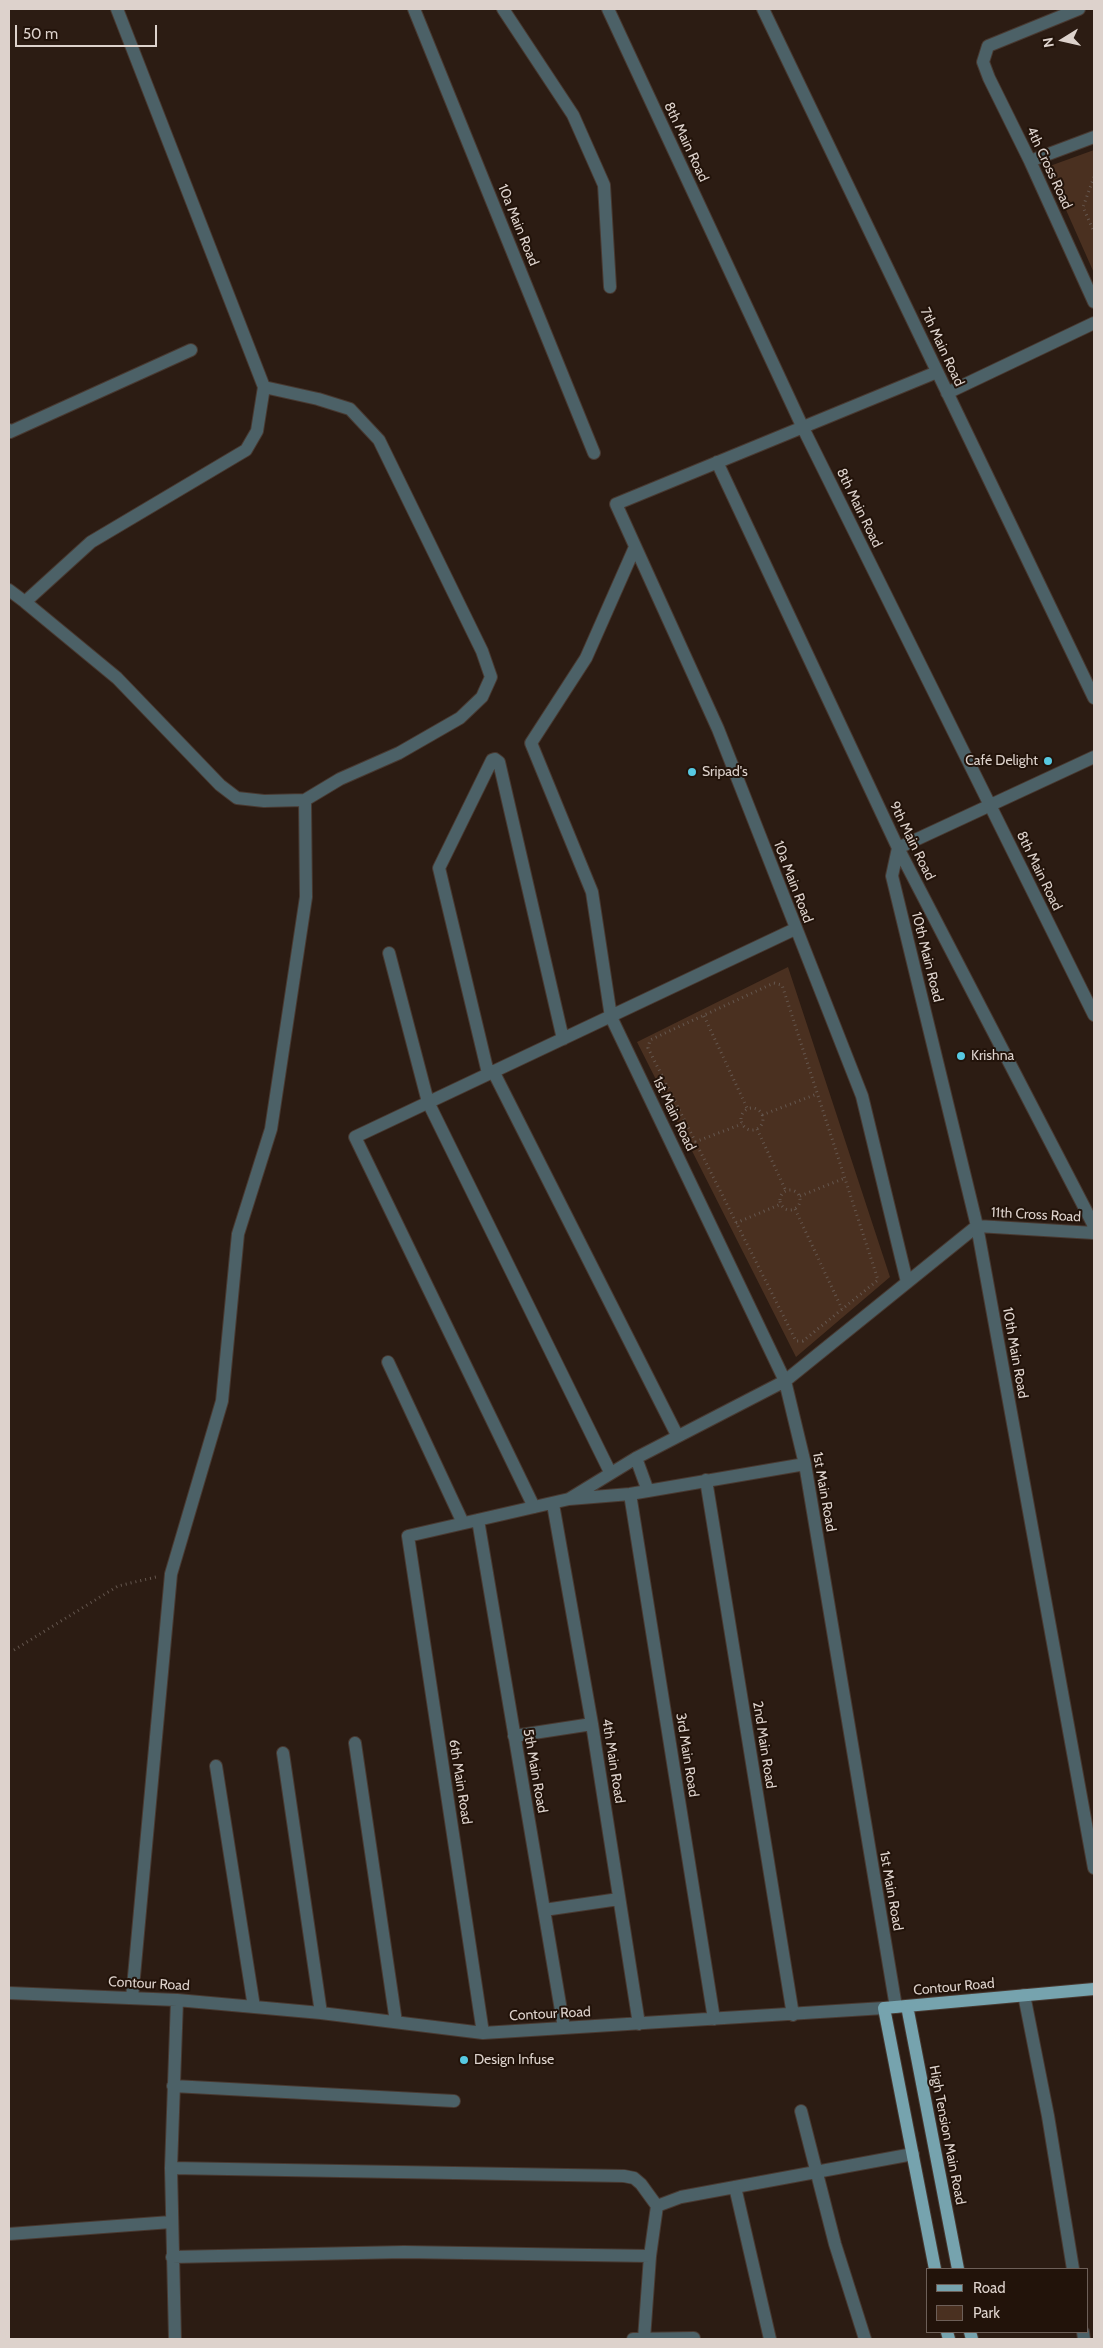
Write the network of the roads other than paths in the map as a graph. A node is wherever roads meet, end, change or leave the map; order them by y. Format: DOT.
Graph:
graph roads {
  1 [pos="117,9"];
  2 [pos="414,9"];
  3 [pos="503,9"];
  4 [pos="608,9"];
  5 [pos="763,9"];
  6 [pos="1079,9"];
  7 [pos="1094,137"];
  8 [pos="1030,161"];
  9 [pos="610,287"];
  10 [pos="1094,302"];
  11 [pos="1094,323"];
  12 [pos="191,350"];
  13 [pos="937,372"];
  14 [pos="264,387"];
  15 [pos="947,393"];
  16 [pos="803,428"];
  17 [pos="9,430"];
  18 [pos="594,453"];
  19 [pos="717,462"];
  20 [pos="635,547"];
  21 [pos="9,590"];
  22 [pos="25,602"];
  23 [pos="1094,697"];
  24 [pos="1094,757"];
  25 [pos="305,800"];
  26 [pos="990,806"];
  27 [pos="898,848"];
  28 [pos="795,929"];
  29 [pos="389,953"];
  30 [pos="1094,1015"];
  31 [pos="611,1017"];
  32 [pos="563,1039"];
  33 [pos="490,1072"];
  34 [pos="428,1102"];
  35 [pos="977,1226"];
  36 [pos="1094,1226"];
  37 [pos="1094,1233"];
  38 [pos="907,1282"];
  39 [pos="388,1362"];
  40 [pos="785,1381"];
  41 [pos="677,1436"];
  42 [pos="636,1458"];
  43 [pos="804,1464"];
  44 [pos="610,1472"];
  45 [pos="706,1480"];
  46 [pos="648,1491"];
  47 [pos="630,1494"];
  48 [pos="569,1499"];
  49 [pos="553,1504"];
  50 [pos="534,1507"];
  51 [pos="478,1520"];
  52 [pos="463,1523"];
  53 [pos="592,1724"];
  54 [pos="514,1736"];
  55 [pos="355,1743"];
  56 [pos="284,1754"];
  57 [pos="216,1766"];
  58 [pos="1094,1868"];
  59 [pos="620,1899"];
  60 [pos="544,1910"];
  61 [pos="1094,1989"];
  62 [pos="9,1993"];
  63 [pos="1024,1995"];
  64 [pos="132,1998"];
  65 [pos="178,2000"];
  66 [pos="254,2007"];
  67 [pos="895,2007"];
  68 [pos="320,2012"];
  69 [pos="793,2015"];
  70 [pos="714,2019"];
  71 [pos="396,2022"];
  72 [pos="638,2024"];
  73 [pos="564,2028"];
  74 [pos="483,2032"];
  75 [pos="173,2086"];
  76 [pos="454,2101"];
  77 [pos="801,2110"];
  78 [pos="914,2154"];
  79 [pos="171,2168"];
  80 [pos="816,2171"];
  81 [pos="735,2186"];
  82 [pos="657,2206"];
  83 [pos="171,2222"];
  84 [pos="9,2234"];
  85 [pos="650,2256"];
  86 [pos="172,2257"];
  87 [pos="936,2268"];
  88 [pos="958,2268"];
  89 [pos="1073,2268"];
  90 [pos="694,2338"];
  91 [pos="175,2339"];
  92 [pos="632,2339"];
  93 [pos="644,2339"];
  94 [pos="770,2339"];
  95 [pos="865,2339"];
  1 -- 14 [label="street"];
  2 -- 18 [label="street, 10a Main Road"];
  3 -- 9 [label="street"];
  4 -- 16 [label="street, 8th Main Road"];
  5 -- 13 [label="street, 7th Main Road"];
  6 -- 8 [label="street, 4th Cross Road"];
  7 -- 8 [label="street"];
  8 -- 10 [label="street, 4th Cross Road"];
  11 -- 15 [label="street"];
  12 -- 17 [label="street"];
  13 -- 15 [label="street, 7th Main Road"];
  13 -- 16 [label="street"];
  14 -- 22 [label="street"];
  14 -- 25 [label="street"];
  15 -- 23 [label="street, 7th Main Road"];
  16 -- 19 [label="street"];
  16 -- 26 [label="street, 8th Main Road"];
  19 -- 20 [label="street, 10a Main Road"];
  19 -- 27 [label="street, 9th Main Road"];
  20 -- 28 [label="street, 10a Main Road"];
  20 -- 31 [label="street, 1st Main Road"];
  21 -- 22 [label="street"];
  22 -- 25 [label="street"];
  24 -- 26 [label="street"];
  25 -- 64 [label="street"];
  26 -- 27 [label="street"];
  26 -- 30 [label="street, 8th Main Road"];
  27 -- 35 [label="street, 10th Main Road"];
  27 -- 36 [label="street, 9th Main Road"];
  28 -- 31 [label="street"];
  28 -- 38 [label="street, 10a Main Road"];
  29 -- 34 [label="street"];
  31 -- 32 [label="street"];
  31 -- 40 [label="street, 1st Main Road"];
  32 -- 33 [label="street"];
  32 -- 33 [label="street"];
  33 -- 34 [label="street"];
  33 -- 41 [label="street"];
  34 -- 44 [label="street"];
  34 -- 50 [label="street"];
  35 -- 37 [label="street, 11th Cross Road"];
  35 -- 38 [label="street"];
  35 -- 58 [label="street, 10th Main Road"];
  38 -- 40 [label="street"];
  39 -- 52 [label="street"];
  40 -- 41 [label="street"];
  40 -- 43 [label="street, 1st Main Road"];
  41 -- 42 [label="street"];
  42 -- 44 [label="street"];
  42 -- 46 [label="street"];
  43 -- 45 [label="street"];
  43 -- 67 [label="street, 1st Main Road"];
  44 -- 48 [label="street"];
  45 -- 46 [label="street"];
  45 -- 69 [label="street, 2nd Main Road"];
  46 -- 47 [label="street"];
  47 -- 48 [label="street"];
  47 -- 70 [label="street, 3rd Main Road"];
  48 -- 49 [label="street"];
  49 -- 50 [label="street"];
  49 -- 53 [label="street, 4th Main Road"];
  50 -- 51 [label="street"];
  51 -- 52 [label="street"];
  51 -- 54 [label="street, 5th Main Road"];
  52 -- 74 [label="street, 6th Main Road"];
  53 -- 54 [label="street"];
  53 -- 59 [label="street, 4th Main Road"];
  54 -- 60 [label="street, 5th Main Road"];
  55 -- 71 [label="street"];
  56 -- 68 [label="street"];
  57 -- 66 [label="street"];
  59 -- 60 [label="street"];
  59 -- 72 [label="street, 4th Main Road"];
  60 -- 73 [label="street, 5th Main Road"];
  61 -- 63 [label="main road, Contour Road"];
  62 -- 64 [label="street, Contour Road"];
  63 -- 67 [label="main road, Contour Road"];
  63 -- 89 [label="street"];
  64 -- 65 [label="street, Contour Road"];
  65 -- 66 [label="street, Contour Road"];
  65 -- 75 [label="street"];
  66 -- 68 [label="street, Contour Road"];
  67 -- 69 [label="street, Contour Road"];
  67 -- 78 [label="main road"];
  67 -- 88 [label="main road, High Tension Main Road"];
  68 -- 71 [label="street, Contour Road"];
  69 -- 70 [label="street, Contour Road"];
  70 -- 72 [label="street, Contour Road"];
  71 -- 74 [label="street, Contour Road"];
  72 -- 73 [label="street, Contour Road"];
  73 -- 74 [label="street, Contour Road"];
  75 -- 76 [label="street"];
  75 -- 79 [label="street"];
  77 -- 80 [label="street"];
  78 -- 80 [label="street"];
  78 -- 87 [label="main road"];
  79 -- 82 [label="street"];
  79 -- 83 [label="street"];
  80 -- 81 [label="street"];
  80 -- 95 [label="street"];
  81 -- 82 [label="street"];
  81 -- 94 [label="street"];
  82 -- 85 [label="street"];
  83 -- 84 [label="street"];
  83 -- 86 [label="street"];
  85 -- 86 [label="street"];
  85 -- 93 [label="street"];
  86 -- 91 [label="street"];
  90 -- 93 [label="street"];
  92 -- 93 [label="street"];
}
